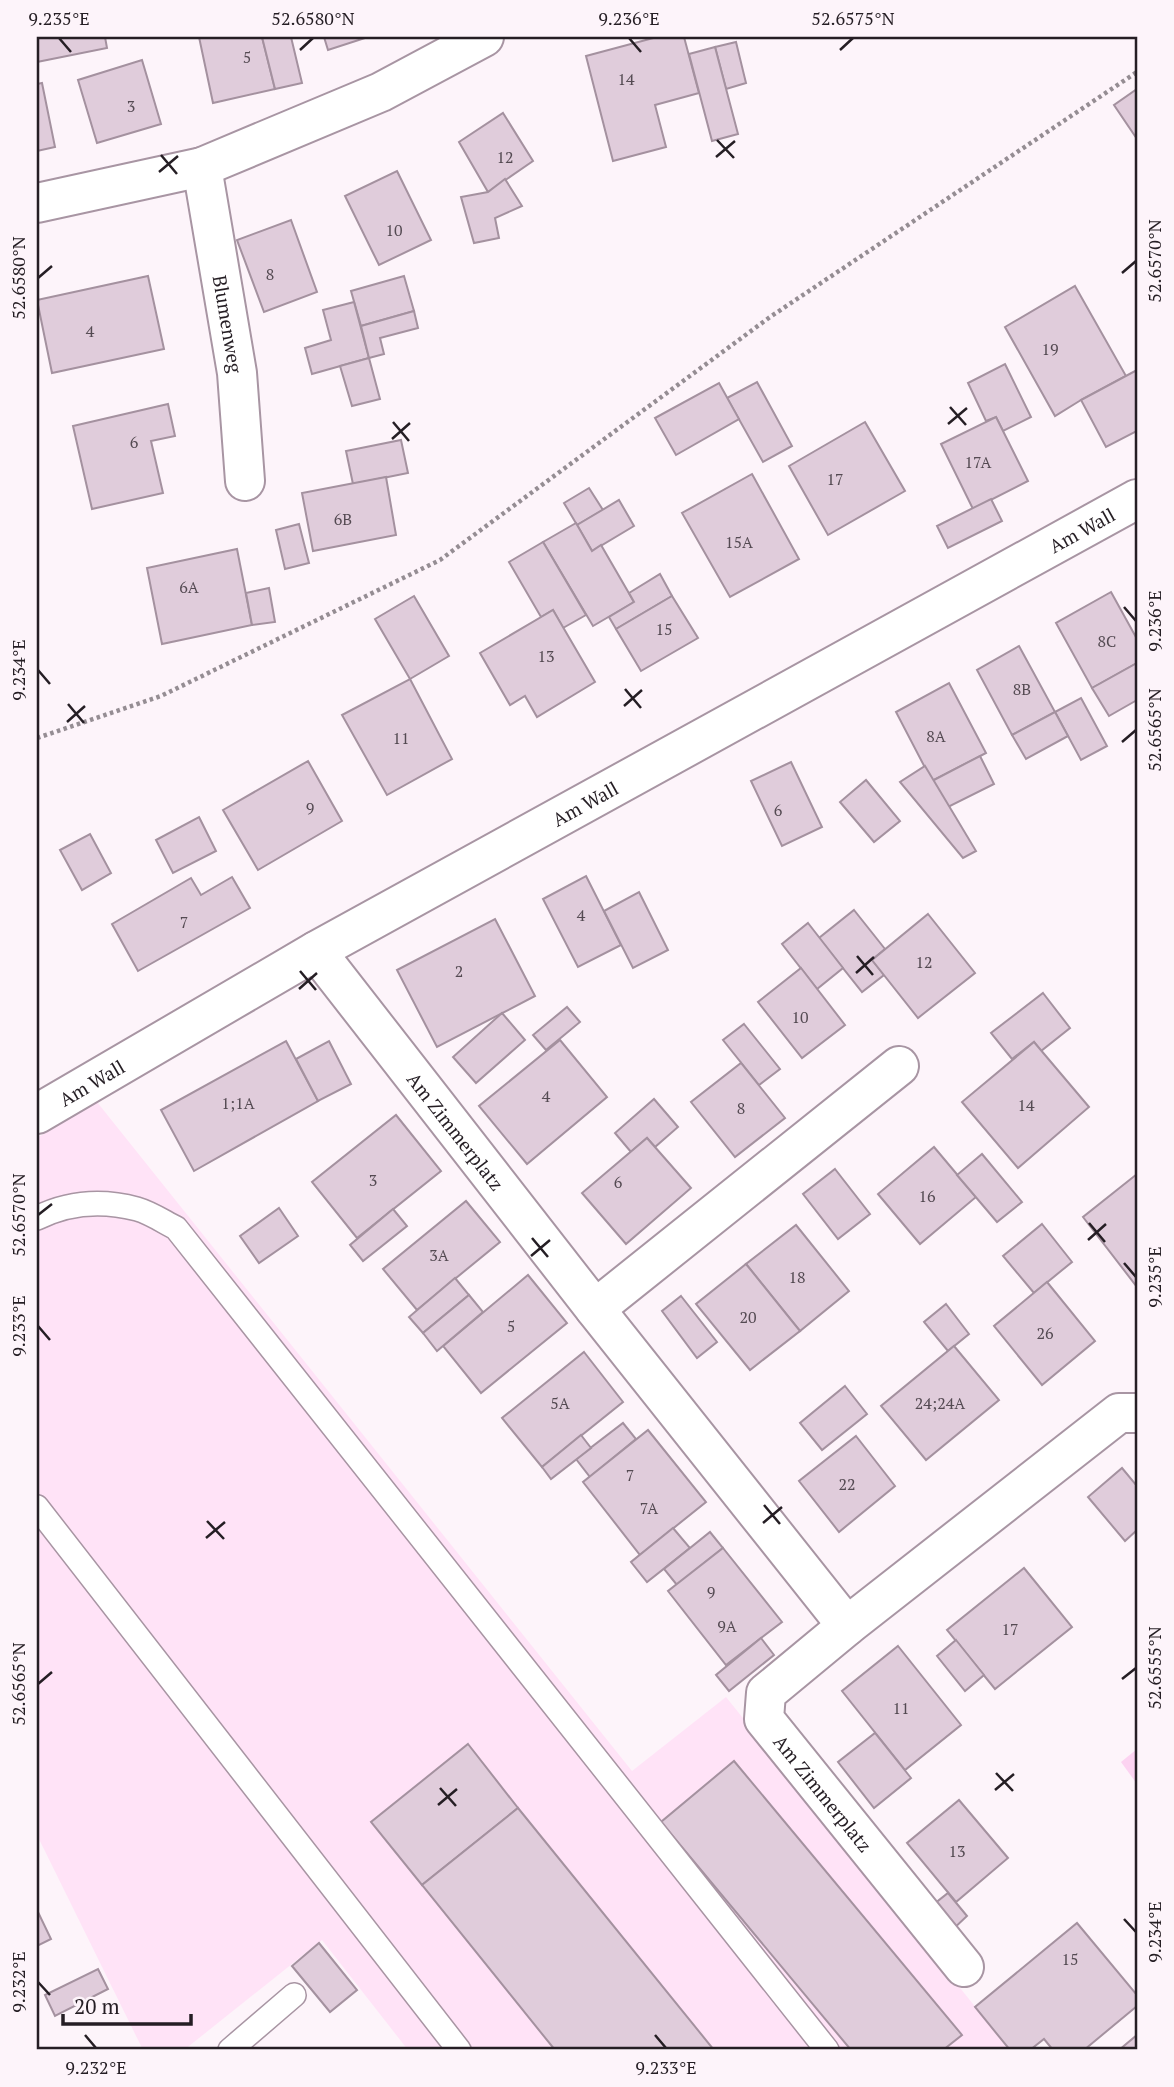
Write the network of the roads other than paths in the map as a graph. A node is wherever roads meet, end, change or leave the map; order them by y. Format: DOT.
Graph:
graph roads {
  1 [pos="484,37"];
  2 [pos="202,167"];
  3 [pos="37,203"];
  4 [pos="245,481"];
  5 [pos="1137,499"];
  6 [pos="316,951"];
  7 [pos="899,1066"];
  8 [pos="37,1114"];
  9 [pos="37,1218"];
  10 [pos="595,1309"];
  11 [pos="1137,1413"];
  12 [pos="37,1507"];
  13 [pos="847,1626"];
  14 [pos="964,1967"];
  15 [pos="294,1995"];
  16 [pos="230,2050"];
  17 [pos="459,2050"];
  18 [pos="827,2050"];
  1 -- 2 [label="street"];
  2 -- 3 [label="street"];
  2 -- 4 [label="street, Blumenweg"];
  5 -- 6 [label="street, Am Wall"];
  6 -- 8 [label="street, Am Wall"];
  6 -- 10 [label="street, Am Zimmerplatz"];
  7 -- 10 [label="street"];
  9 -- 18 [label="lane"];
  10 -- 13 [label="street, Am Zimmerplatz"];
  11 -- 13 [label="street, Am Zimmerplatz"];
  12 -- 17 [label="lane"];
  13 -- 14 [label="street, Am Zimmerplatz"];
  15 -- 16 [label="lane"];
}
